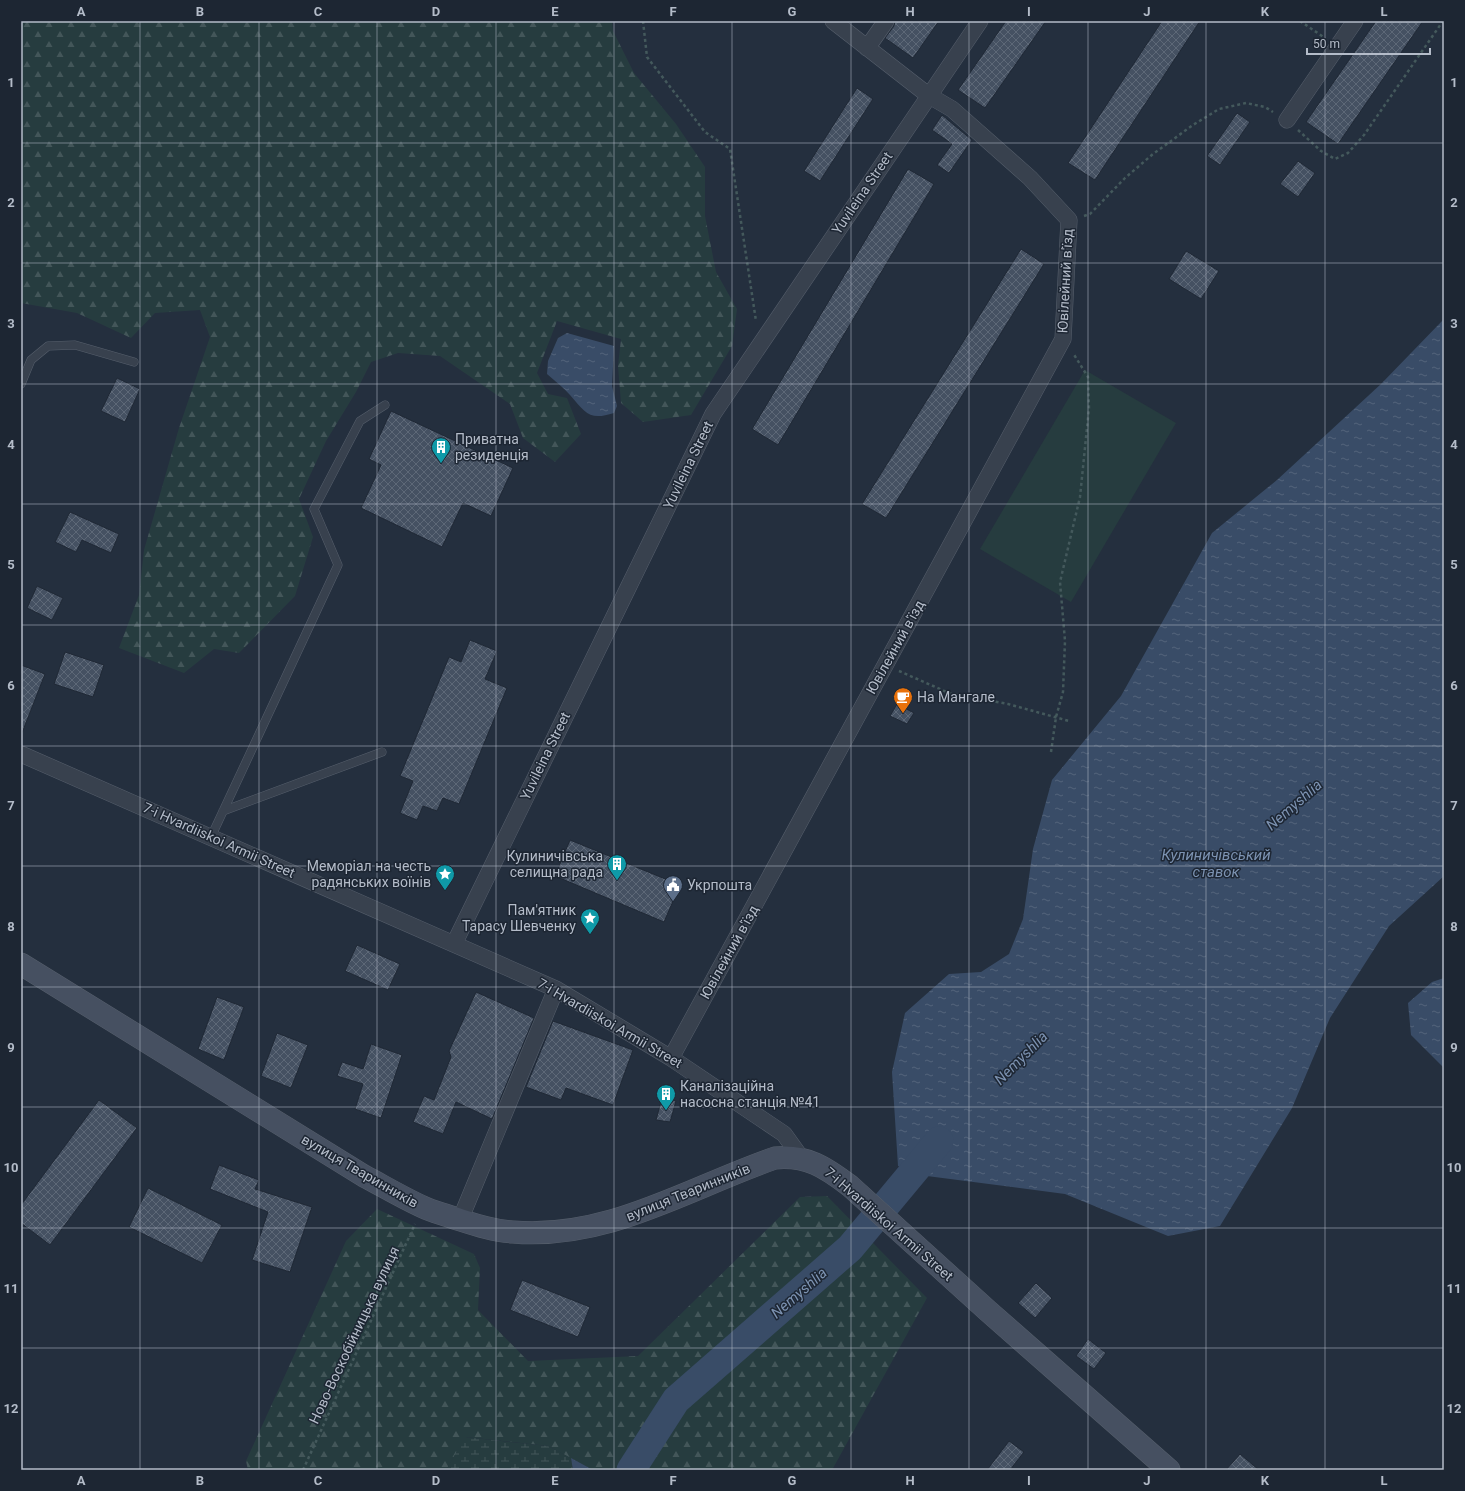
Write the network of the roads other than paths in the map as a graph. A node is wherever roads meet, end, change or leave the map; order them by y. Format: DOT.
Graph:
graph roads {
  1 [pos="832,21"];
  2 [pos="886,21"];
  3 [pos="980,21"];
  4 [pos="1355,21"];
  5 [pos="867,48"];
  6 [pos="928,95"];
  7 [pos="1287,120"];
  8 [pos="134,362"];
  9 [pos="21,384"];
  10 [pos="385,405"];
  11 [pos="382,752"];
  12 [pos="21,754"];
  13 [pos="223,811"];
  14 [pos="211,837"];
  15 [pos="454,944"];
  16 [pos="21,964"];
  17 [pos="556,989"];
  18 [pos="671,1058"];
  19 [pos="802,1159"];
  20 [pos="460,1220"];
  21 [pos="1169,1470"];
  1 -- 5 [label="street"];
  2 -- 5 [label="street"];
  3 -- 6 [label="street, Yuvileina Street"];
  4 -- 7 [label="street"];
  5 -- 6 [label="street"];
  6 -- 15 [label="street, Yuvileina Street"];
  6 -- 18 [label="street, Ювілейний в'їзд"];
  8 -- 9 [label="lane"];
  10 -- 13 [label="lane"];
  11 -- 13 [label="lane"];
  12 -- 14 [label="street, 7-i Hvardiiskoi Armii Street"];
  13 -- 14 [label="lane"];
  14 -- 15 [label="street, 7-i Hvardiiskoi Armii Street"];
  15 -- 17 [label="street, 7-i Hvardiiskoi Armii Street"];
  16 -- 20 [label="main road, вулиця Тваринників"];
  17 -- 18 [label="street, 7-i Hvardiiskoi Armii Street"];
  17 -- 20 [label="street"];
  18 -- 19 [label="street, 7-i Hvardiiskoi Armii Street"];
  19 -- 20 [label="main road, вулиця Тваринників"];
  19 -- 21 [label="main road, 7-i Hvardiiskoi Armii Street"];
}
